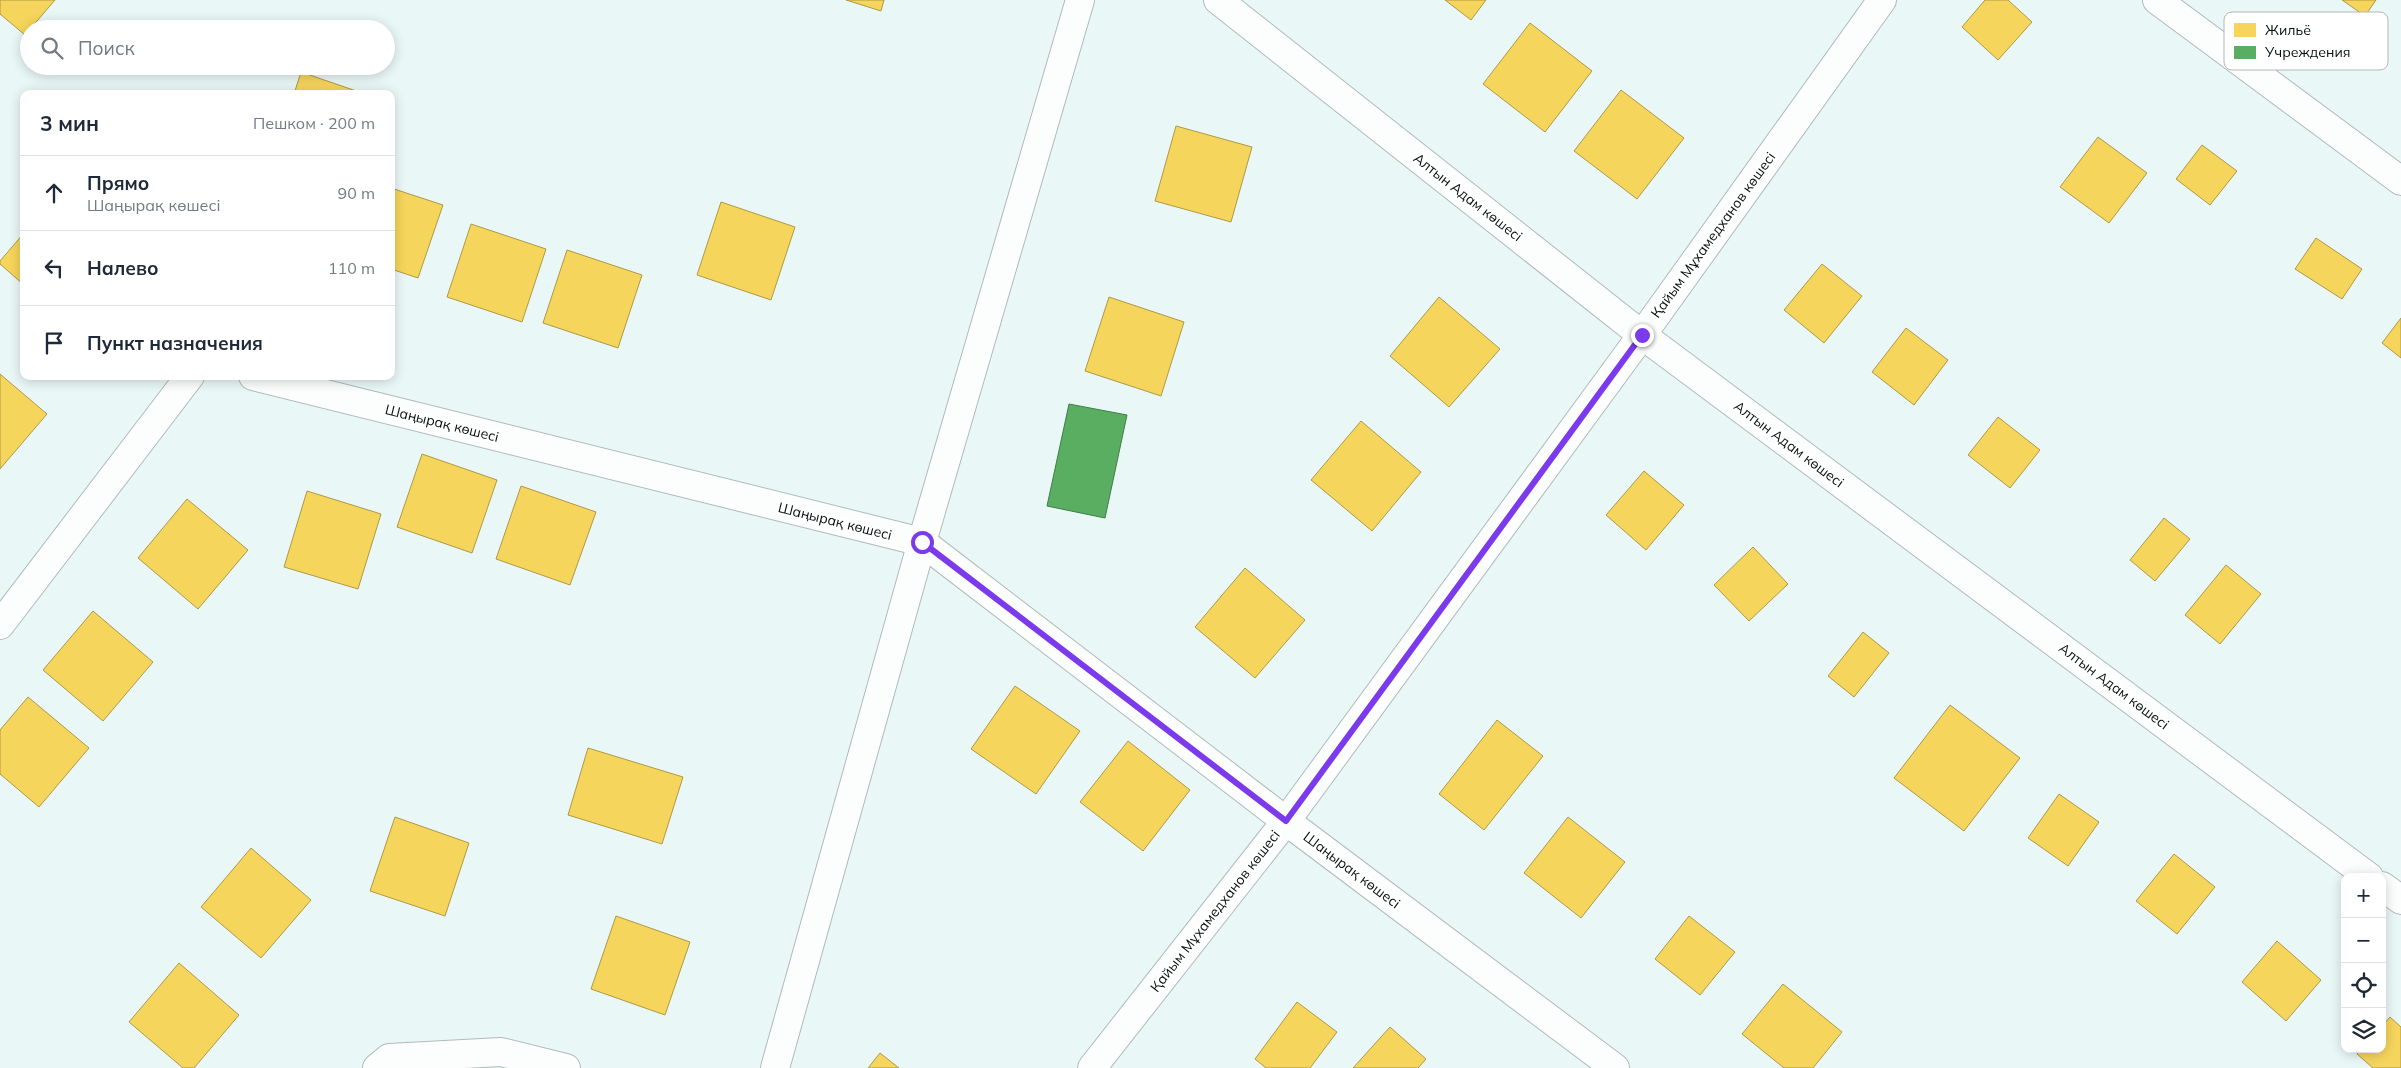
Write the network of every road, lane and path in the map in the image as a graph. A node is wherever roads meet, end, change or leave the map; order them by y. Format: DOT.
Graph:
graph roads {
  1 [pos="1080,0"];
  2 [pos="1218,0"];
  3 [pos="1882,0"];
  4 [pos="2157,0"];
  5 [pos="2224,50"];
  6 [pos="2251,70"];
  7 [pos="2401,181"];
  8 [pos="1642,335"];
  9 [pos="187,380"];
  10 [pos="269,380"];
  11 [pos="922,542"];
  12 [pos="0,625"];
  13 [pos="1286,821"];
  14 [pos="2364,873"];
  15 [pos="2386,889"];
  16 [pos="2401,900"];
  17 [pos="377,1068"];
  18 [pos="566,1068"];
  19 [pos="776,1068"];
  20 [pos="1092,1068"];
  21 [pos="1615,1068"];
  1 -- 11 [label="street"];
  2 -- 8 [label="street, Алтын Адам көшесі"];
  3 -- 8 [label="street, Қайым Мұхамедханов көшесі"];
  4 -- 5 [label="street"];
  6 -- 7 [label="street"];
  8 -- 13 [label="street, Қайым Мұхамедханов көшесі"];
  8 -- 14 [label="street, Алтын Адам көшесі"];
  9 -- 12 [label="street"];
  10 -- 11 [label="street, Шаңырақ көшесі"];
  11 -- 13 [label="street, Шаңырақ көшесі"];
  11 -- 19 [label="street"];
  13 -- 20 [label="street, Қайым Мұхамедханов көшесі"];
  13 -- 21 [label="street, Шаңырақ көшесі"];
  15 -- 16 [label="street"];
  17 -- 18 [label="street"];
}
